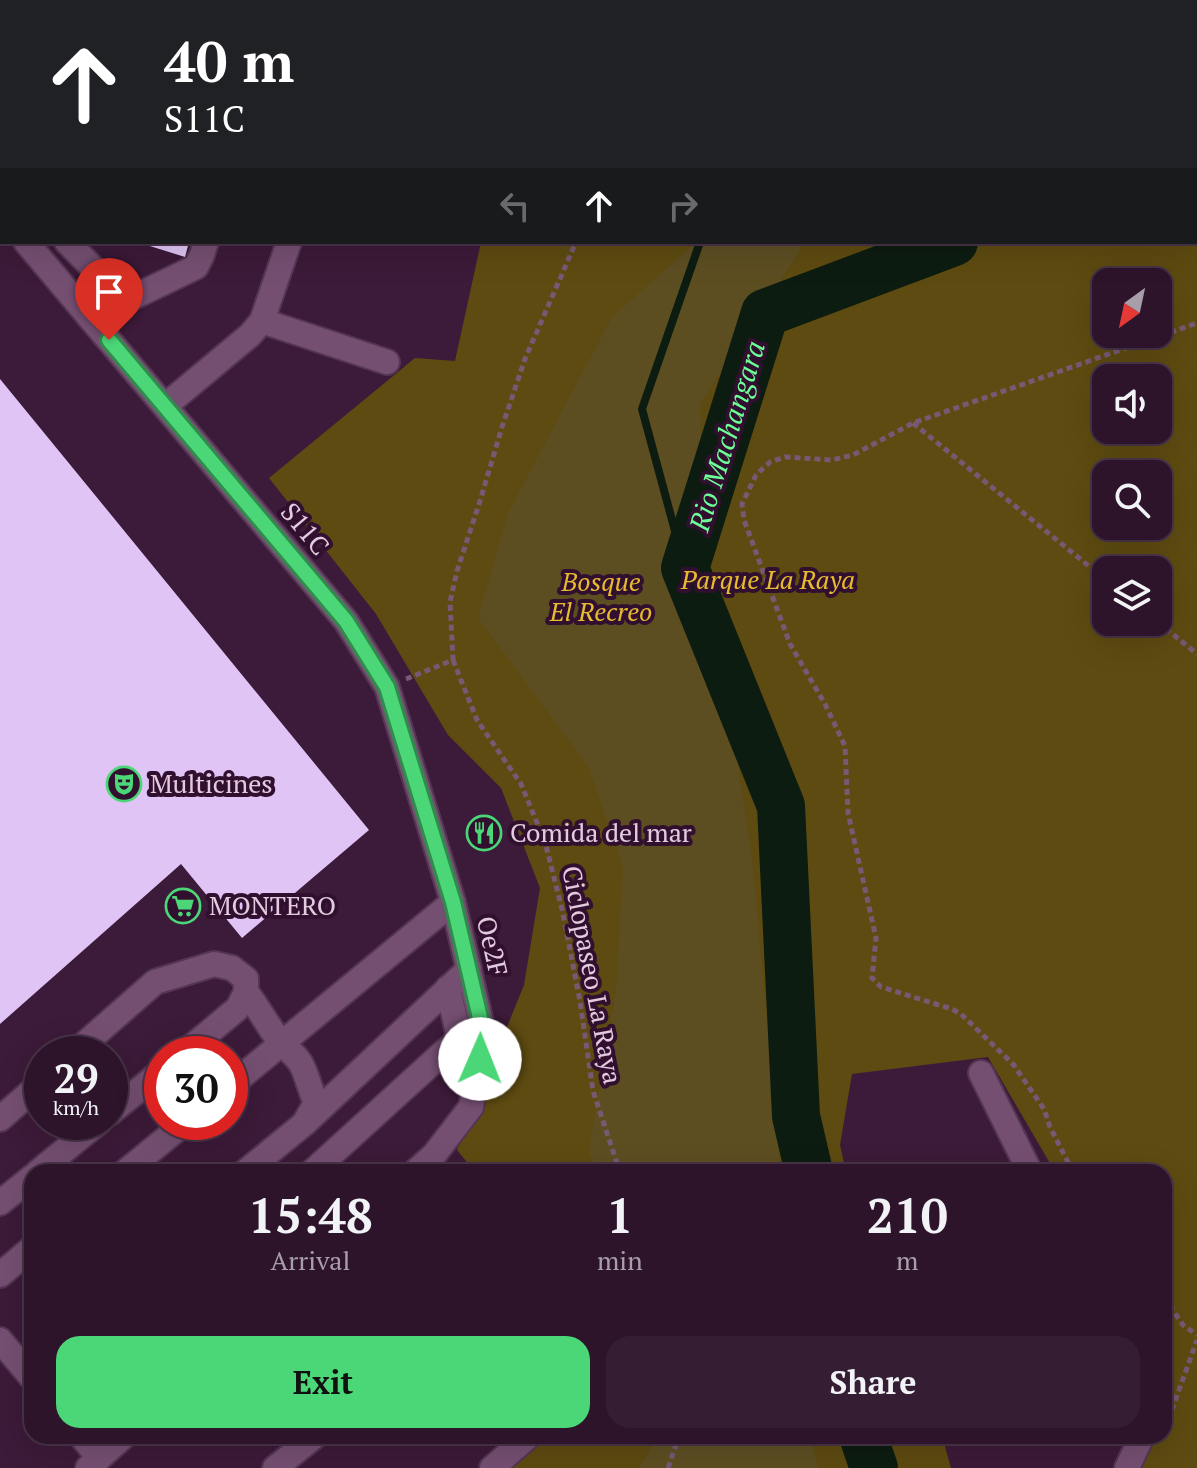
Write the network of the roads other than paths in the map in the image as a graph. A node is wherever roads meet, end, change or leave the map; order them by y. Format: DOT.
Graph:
graph roads {
  1 [pos="28,244"];
  2 [pos="69,244"];
  3 [pos="205,244"];
  4 [pos="288,244"];
  5 [pos="126,301"];
  6 [pos="90,318"];
  7 [pos="262,321"];
  8 [pos="387,362"];
  9 [pos="165,406"];
  10 [pos="453,902"];
  11 [pos="469,969"];
  12 [pos="448,988"];
  13 [pos="246,992"];
  14 [pos="94,1036"];
  15 [pos="205,1036"];
  16 [pos="281,1043"];
  17 [pos="248,1071"];
  18 [pos="981,1073"];
  19 [pos="144,1086"];
  20 [pos="24,1098"];
  21 [pos="128,1098"];
  22 [pos="0,1119"];
  23 [pos="305,1123"];
  24 [pos="77,1140"];
  25 [pos="164,1140"];
  26 [pos="48,1164"];
  27 [pos="135,1164"];
  28 [pos="255,1164"];
  29 [pos="321,1164"];
  30 [pos="441,1164"];
  31 [pos="1026,1164"];
  32 [pos="24,1184"];
  33 [pos="0,1203"];
  34 [pos="24,1255"];
  35 [pos="0,1275"];
  36 [pos="0,1340"];
  37 [pos="24,1361"];
  38 [pos="85,1444"];
  39 [pos="115,1444"];
  40 [pos="305,1444"];
  41 [pos="520,1444"];
  42 [pos="1138,1444"];
  43 [pos="94,1463"];
  44 [pos="275,1468"];
  45 [pos="492,1468"];
  46 [pos="1127,1468"];
  1 -- 6 [label="street, S11C"];
  2 -- 5 [label="street"];
  3 -- 5 [label="street"];
  4 -- 7 [label="street"];
  5 -- 6 [label="street"];
  6 -- 9 [label="street, S11C"];
  7 -- 8 [label="street"];
  7 -- 9 [label="street"];
  9 -- 10 [label="street, S11C"];
  10 -- 11 [label="street, Oe2F"];
  10 -- 16 [label="street"];
  11 -- 12 [label="street"];
  11 -- 30 [label="street, Oe2F"];
  12 -- 23 [label="street"];
  12 -- 29 [label="street"];
  13 -- 14 [label="street"];
  13 -- 15 [label="street"];
  13 -- 16 [label="street"];
  16 -- 17 [label="street"];
  16 -- 23 [label="street"];
  18 -- 31 [label="street"];
  19 -- 21 [label="street"];
  20 -- 22 [label="street"];
  23 -- 28 [label="street"];
  24 -- 26 [label="street"];
  25 -- 27 [label="street"];
  32 -- 33 [label="street"];
  34 -- 35 [label="street"];
  36 -- 37 [label="street"];
  38 -- 43 [label="street"];
  39 -- 43 [label="street"];
  40 -- 44 [label="street"];
  41 -- 45 [label="street"];
  42 -- 46 [label="street"];
}
